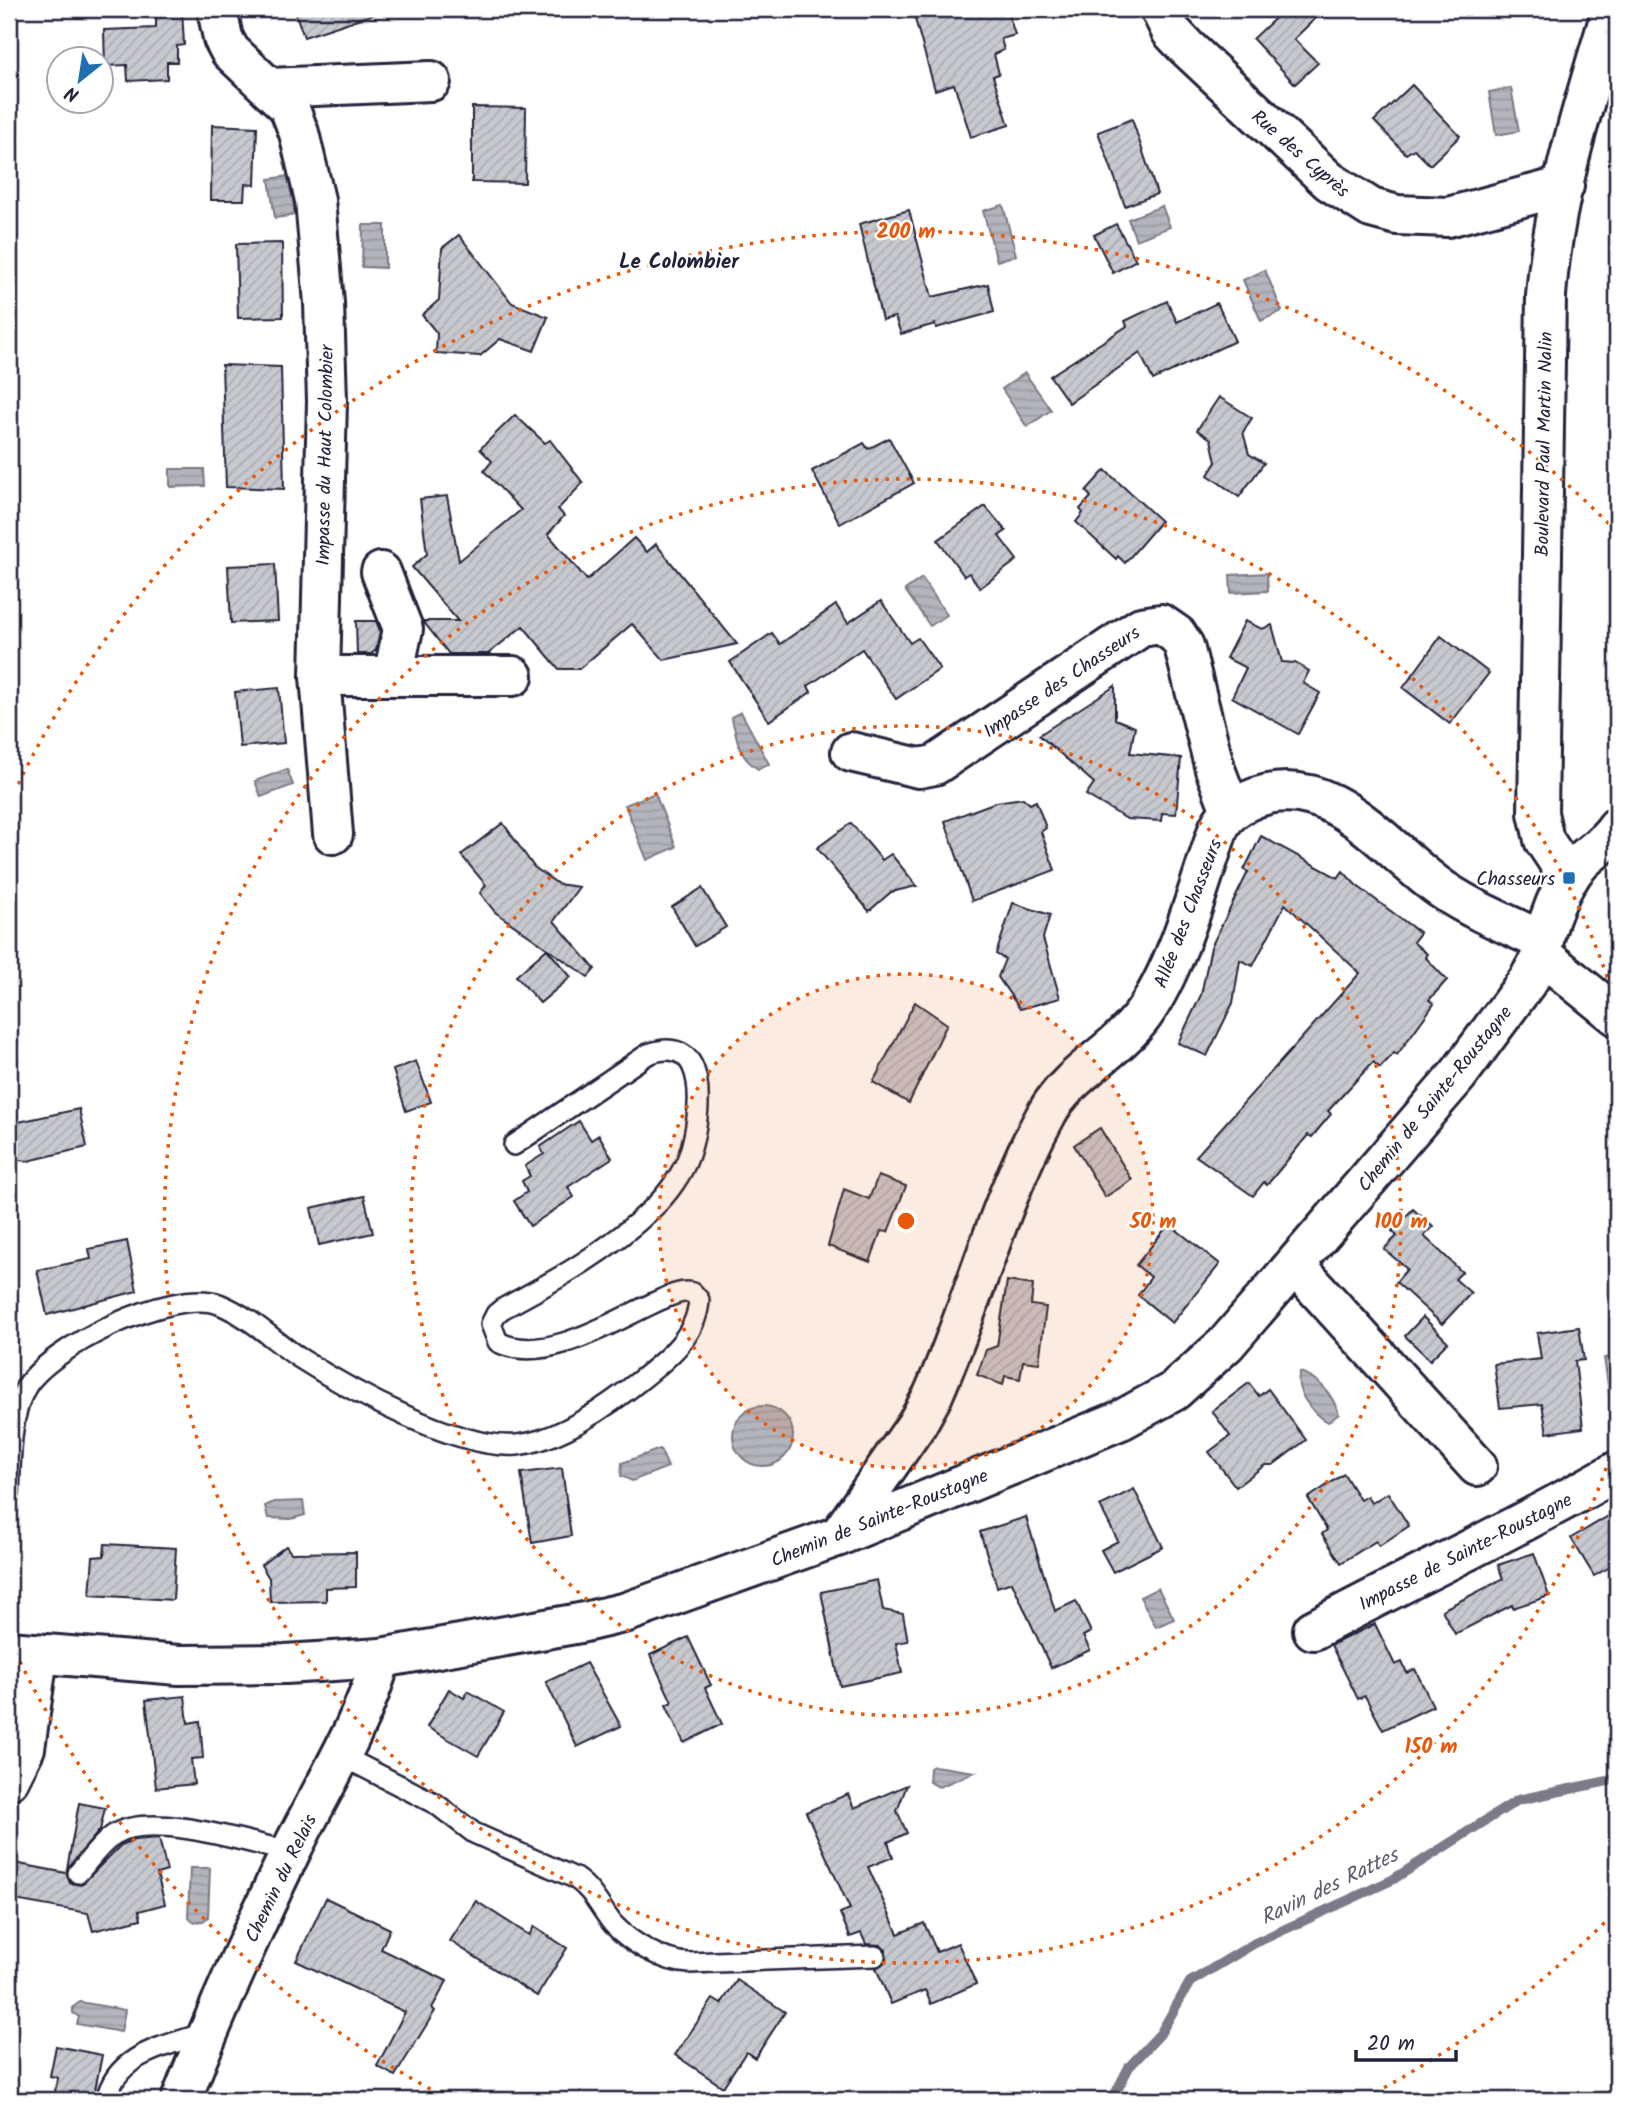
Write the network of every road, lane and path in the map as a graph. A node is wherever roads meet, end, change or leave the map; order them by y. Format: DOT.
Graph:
graph roads {
  1 [pos="217,9"];
  2 [pos="1160,9"];
  3 [pos="1612,9"];
  4 [pos="431,81"];
  5 [pos="270,88"];
  6 [pos="1564,186"];
  7 [pos="381,572"];
  8 [pos="320,676"];
  9 [pos="393,676"];
  10 [pos="513,676"];
  11 [pos="851,752"];
  12 [pos="1231,811"];
  13 [pos="1617,827"];
  14 [pos="333,834"];
  15 [pos="1569,878"];
  16 [pos="1542,948"];
  17 [pos="1617,1016"];
  18 [pos="514,1145"];
  19 [pos="1295,1265"];
  20 [pos="1477,1466"];
  21 [pos="1617,1471"];
  22 [pos="9,1493"];
  23 [pos="839,1536"];
  24 [pos="1313,1630"];
  25 [pos="23,1654"];
  26 [pos="381,1658"];
  27 [pos="340,1755"];
  28 [pos="9,1780"];
  29 [pos="290,1852"];
  30 [pos="78,1873"];
  31 [pos="875,1956"];
  32 [pos="207,2032"];
  33 [pos="106,2100"];
  34 [pos="181,2100"];
  1 -- 5 [label="street, Impasse du Haut Colombier"];
  2 -- 6 [label="street, Rue des Cyprès"];
  3 -- 6 [label="street, Boulevard Paul Martin Nalin"];
  4 -- 5 [label="street"];
  5 -- 8 [label="street, Impasse du Haut Colombier"];
  6 -- 15 [label="street, Boulevard Paul Martin Nalin"];
  7 -- 9 [label="street"];
  8 -- 9 [label="street"];
  8 -- 14 [label="street, Impasse du Haut Colombier"];
  9 -- 10 [label="street"];
  11 -- 12 [label="street, Impasse des Chasseurs"];
  12 -- 16 [label="street"];
  12 -- 23 [label="street, Allée des Chasseurs"];
  13 -- 15 [label="street"];
  15 -- 16 [label="street, Chemin de Sainte-Roustagne"];
  16 -- 17 [label="street"];
  16 -- 19 [label="street, Chemin de Sainte-Roustagne"];
  18 -- 22 [label="lane"];
  19 -- 20 [label="street"];
  19 -- 23 [label="street, Chemin de Sainte-Roustagne"];
  21 -- 24 [label="street, Impasse de Sainte-Roustagne"];
  23 -- 26 [label="street, Chemin de Sainte-Roustagne"];
  25 -- 26 [label="street, Chemin de Sainte-Roustagne"];
  25 -- 28 [label="street"];
  26 -- 27 [label="street, Chemin du Relais"];
  27 -- 29 [label="street, Chemin du Relais"];
  27 -- 31 [label="lane"];
  29 -- 30 [label="lane"];
  29 -- 32 [label="street, Chemin du Relais"];
  32 -- 33 [label="lane"];
  32 -- 34 [label="street, Chemin du Relais"];
}
